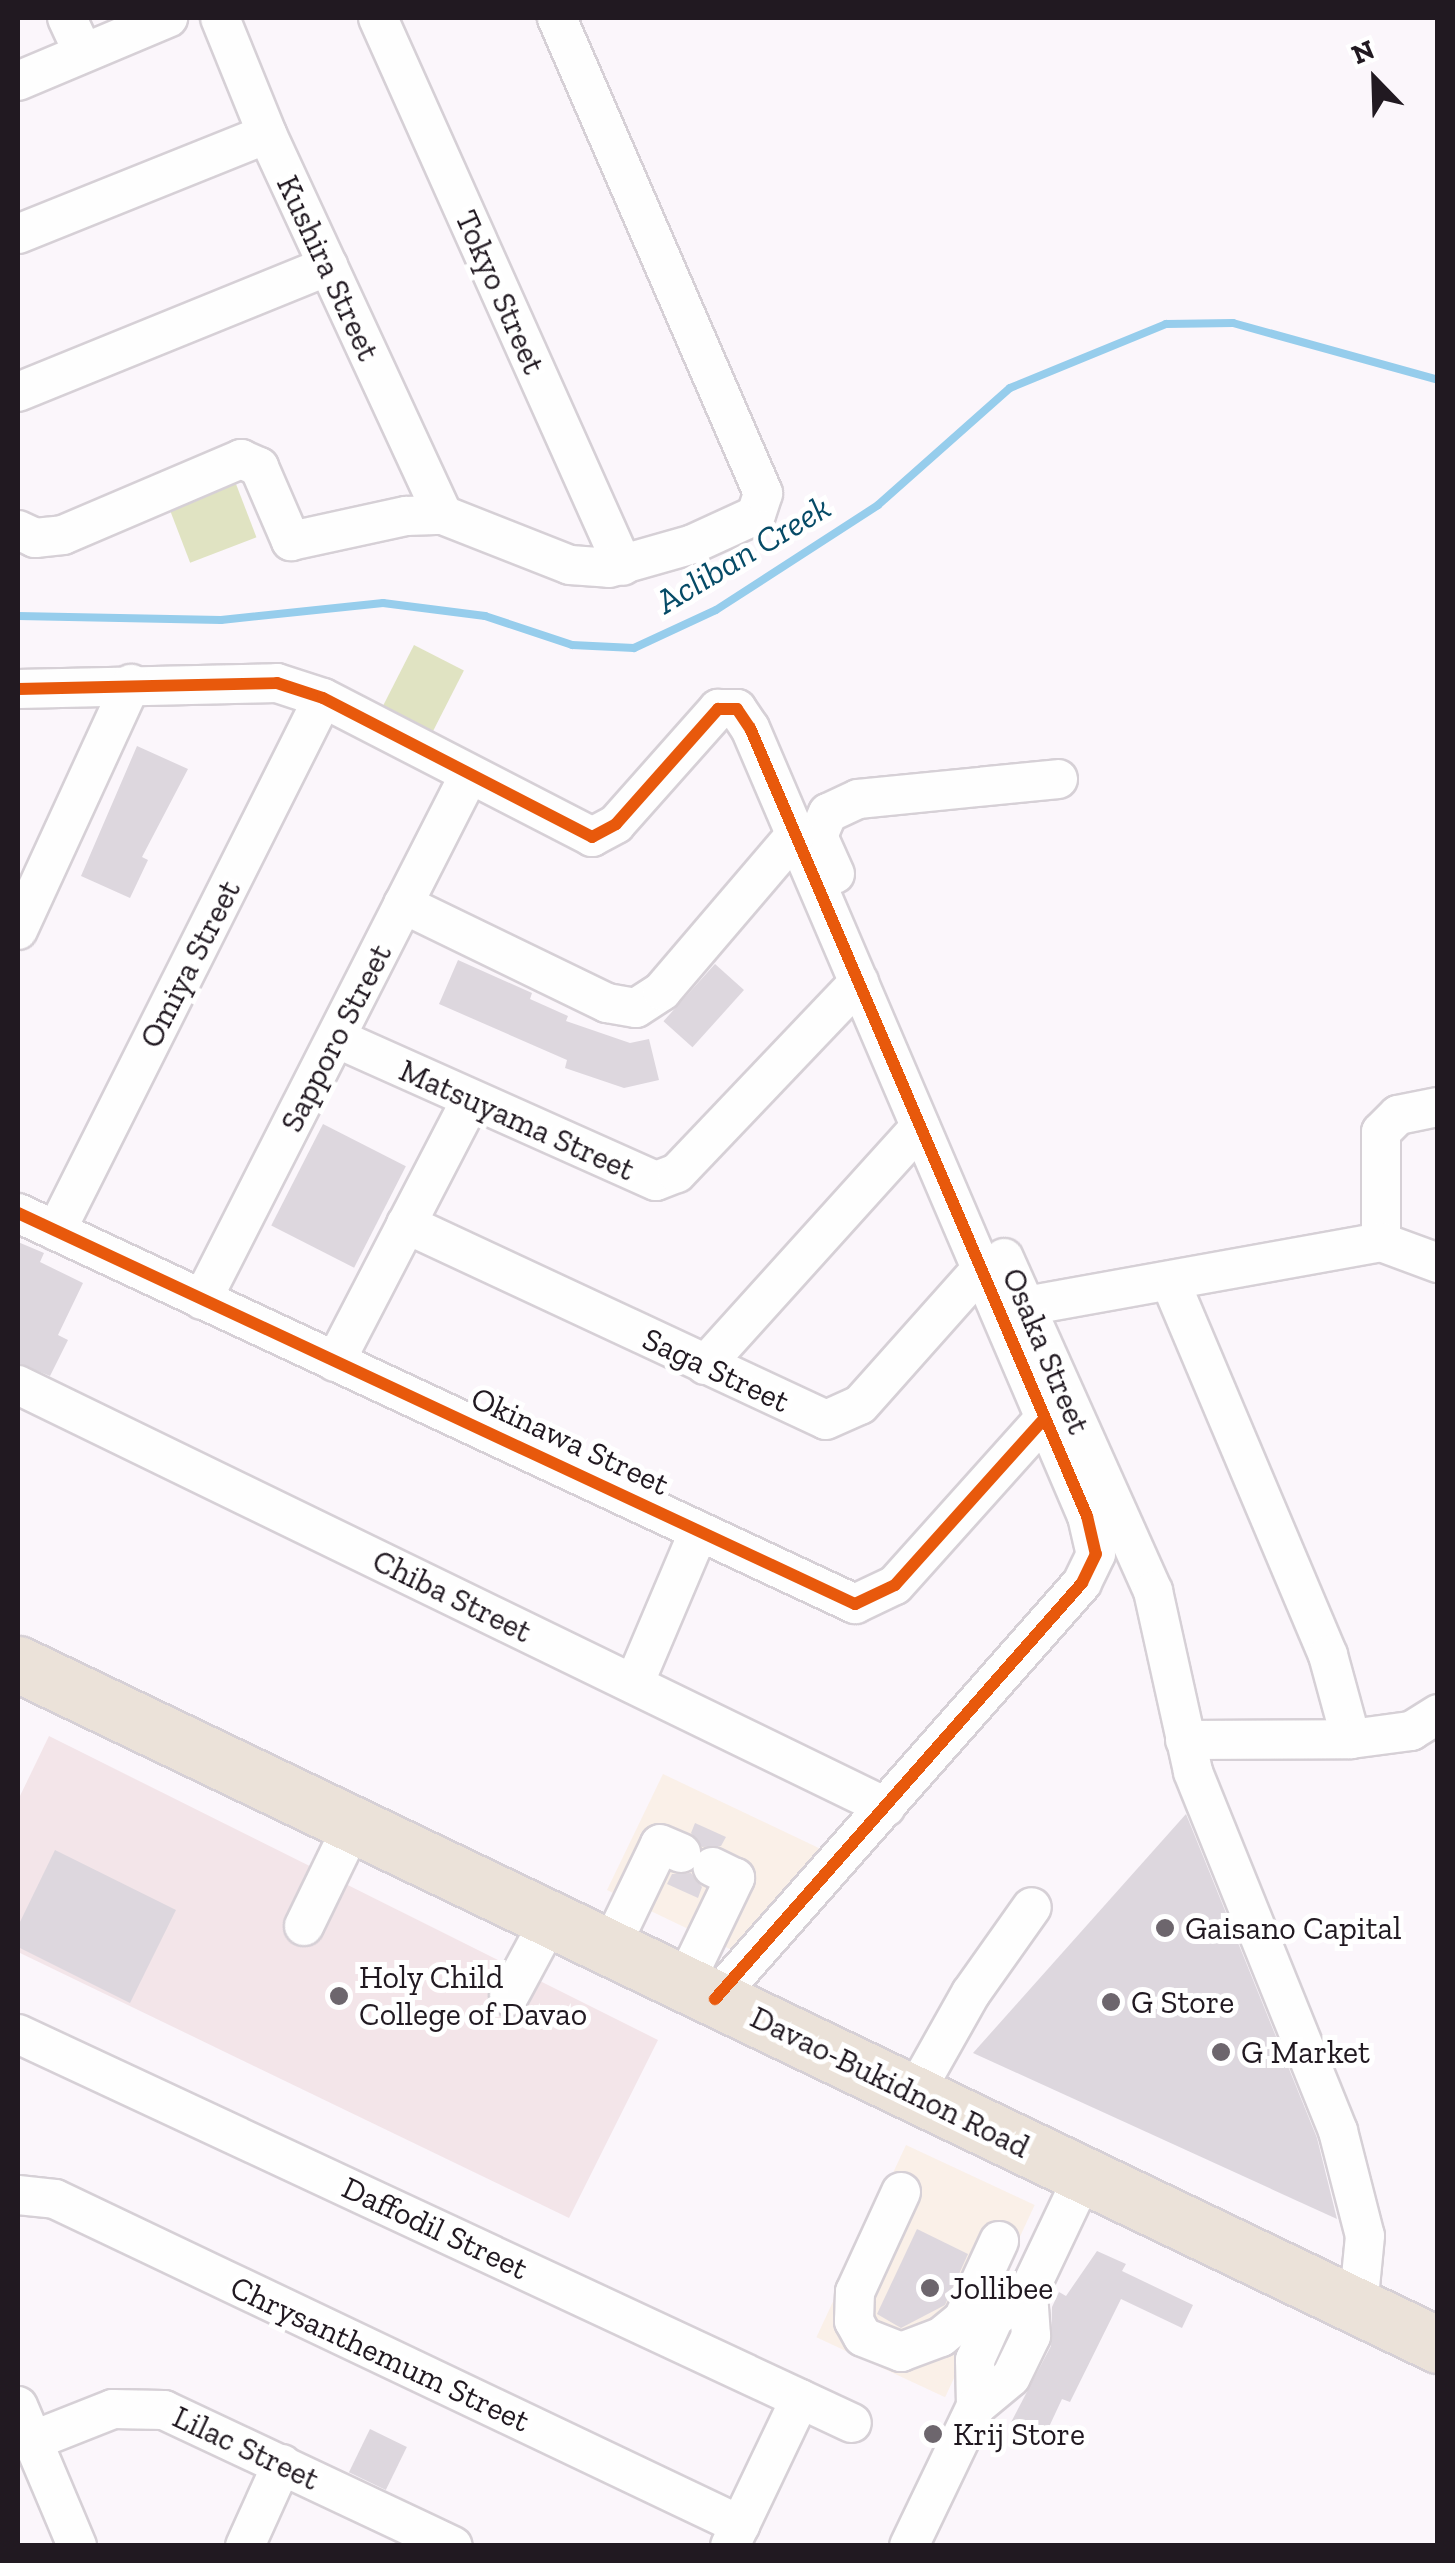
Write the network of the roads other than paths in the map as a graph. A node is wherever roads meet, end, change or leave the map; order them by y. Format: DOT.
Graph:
graph roads {
  1 [pos="67,18"];
  2 [pos="168,18"];
  3 [pos="220,18"];
  4 [pos="378,18"];
  5 [pos="557,18"];
  6 [pos="83,53"];
  7 [pos="18,81"];
  8 [pos="266,134"];
  9 [pos="18,234"];
  10 [pos="328,266"];
  11 [pos="18,392"];
  12 [pos="443,515"];
  13 [pos="18,530"];
  14 [pos="622,566"];
  15 [pos="131,684"];
  16 [pos="18,689"];
  17 [pos="323,698"];
  18 [pos="468,775"];
  19 [pos="1058,780"];
  20 [pos="796,834"];
  21 [pos="403,904"];
  22 [pos="18,930"];
  23 [pos="859,982"];
  24 [pos="336,1038"];
  25 [pos="471,1100"];
  26 [pos="1438,1108"];
  27 [pos="920,1126"];
  28 [pos="18,1213"];
  29 [pos="406,1224"];
  30 [pos="56,1231"];
  31 [pos="1381,1242"];
  32 [pos="1438,1262"];
  33 [pos="981,1269"];
  34 [pos="1170,1281"];
  35 [pos="202,1300"];
  36 [pos="1026,1306"];
  37 [pos="335,1362"];
  38 [pos="705,1364"];
  39 [pos="18,1386"];
  40 [pos="1045,1418"];
  41 [pos="700,1531"];
  42 [pos="18,1664"];
  43 [pos="634,1684"];
  44 [pos="1438,1714"];
  45 [pos="1350,1739"];
  46 [pos="1185,1740"];
  47 [pos="886,1807"];
  48 [pos="353,1825"];
  49 [pos="1032,1906"];
  50 [pos="550,1920"];
  51 [pos="304,1926"];
  52 [pos="610,1948"];
  53 [pos="699,1991"];
  54 [pos="509,1996"];
  55 [pos="18,2034"];
  56 [pos="914,2094"];
  57 [pos="1084,2176"];
  58 [pos="902,2192"];
  59 [pos="18,2195"];
  60 [pos="999,2242"];
  61 [pos="1358,2307"];
  62 [pos="1438,2345"];
  63 [pos="800,2398"];
  64 [pos="852,2423"];
  65 [pos="25,2424"];
  66 [pos="282,2464"];
  67 [pos="735,2535"];
  68 [pos="77,2546"];
  69 [pos="246,2546"];
  70 [pos="453,2546"];
  71 [pos="909,2546"];
  1 -- 6 [label="street"];
  2 -- 6 [label="street"];
  3 -- 8 [label="street, Kushira Street"];
  4 -- 14 [label="street, Tokyo Street"];
  5 -- 14 [label="street"];
  6 -- 7 [label="street"];
  8 -- 9 [label="street"];
  8 -- 10 [label="street, Kushira Street"];
  10 -- 11 [label="street"];
  10 -- 12 [label="street, Kushira Street"];
  12 -- 13 [label="street"];
  12 -- 14 [label="street"];
  15 -- 16 [label="street"];
  15 -- 17 [label="street"];
  15 -- 22 [label="street"];
  17 -- 18 [label="street"];
  17 -- 30 [label="street, Omiya Street"];
  18 -- 20 [label="street, Osaka Street"];
  18 -- 21 [label="street, Sapporo Street"];
  19 -- 36 [label="street"];
  20 -- 21 [label="street"];
  20 -- 23 [label="street, Osaka Street"];
  21 -- 24 [label="street, Sapporo Street"];
  23 -- 25 [label="street, Matsuyama Street"];
  23 -- 27 [label="street, Osaka Street"];
  24 -- 25 [label="street, Matsuyama Street"];
  24 -- 35 [label="street, Sapporo Street"];
  25 -- 29 [label="street"];
  26 -- 31 [label="street"];
  27 -- 33 [label="street, Osaka Street"];
  27 -- 38 [label="street"];
  28 -- 30 [label="street, Okinawa Street"];
  29 -- 37 [label="street"];
  29 -- 38 [label="street, Saga Street"];
  30 -- 35 [label="street, Okinawa Street"];
  31 -- 32 [label="street"];
  31 -- 34 [label="street"];
  33 -- 38 [label="street, Saga Street"];
  33 -- 40 [label="street, Osaka Street"];
  34 -- 36 [label="street"];
  34 -- 45 [label="street"];
  35 -- 37 [label="street, Okinawa Street"];
  36 -- 46 [label="street"];
  37 -- 41 [label="street, Okinawa Street"];
  39 -- 43 [label="street, Chiba Street"];
  40 -- 41 [label="street, Okinawa Street"];
  40 -- 47 [label="street, Osaka Street"];
  41 -- 43 [label="street"];
  42 -- 48 [label="highway, Davao-Bukidnon Road"];
  43 -- 47 [label="street, Chiba Street"];
  44 -- 45 [label="street"];
  45 -- 46 [label="street"];
  46 -- 61 [label="street"];
  47 -- 53 [label="street, Osaka Street"];
  48 -- 50 [label="highway, Davao-Bukidnon Road"];
  48 -- 51 [label="street"];
  49 -- 56 [label="street"];
  50 -- 52 [label="highway, Davao-Bukidnon Road"];
  50 -- 54 [label="street"];
  52 -- 53 [label="highway, Davao-Bukidnon Road"];
  52 -- 53 [label="street"];
  53 -- 56 [label="highway, Davao-Bukidnon Road"];
  55 -- 63 [label="street, Daffodil Street"];
  56 -- 57 [label="highway, Davao-Bukidnon Road"];
  57 -- 61 [label="highway, Davao-Bukidnon Road"];
  57 -- 71 [label="street"];
  58 -- 60 [label="street"];
  59 -- 67 [label="street, Chrysanthemum Street"];
  61 -- 62 [label="highway, Davao-Bukidnon Road"];
  63 -- 64 [label="street, Daffodil Street"];
  63 -- 67 [label="street"];
  65 -- 66 [label="street, Lilac Street"];
  65 -- 68 [label="street"];
  66 -- 69 [label="street"];
  66 -- 70 [label="street, Lilac Street"];
}
